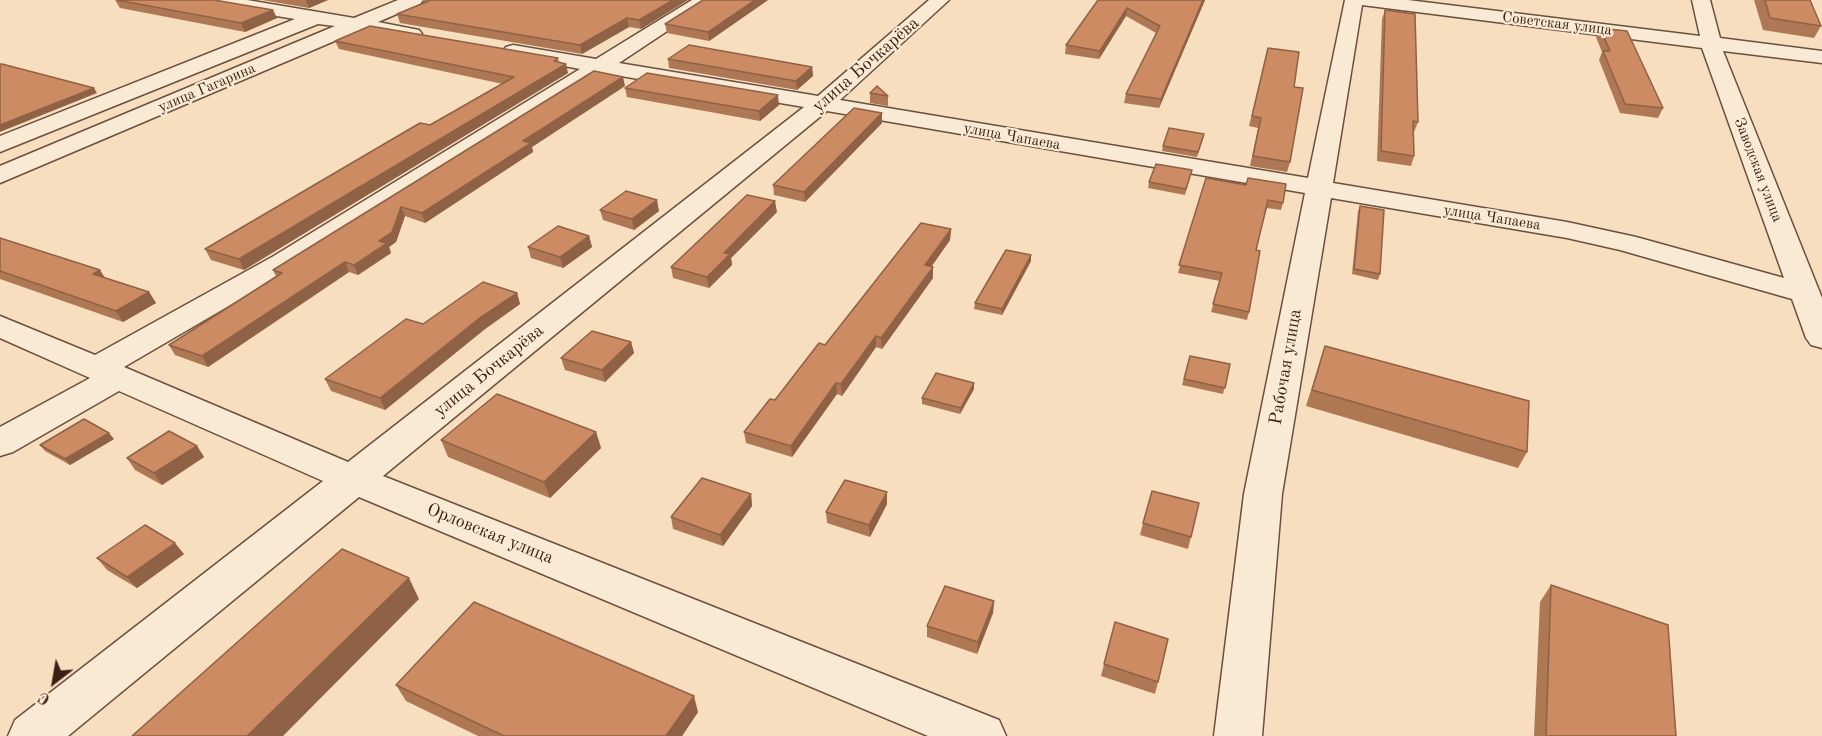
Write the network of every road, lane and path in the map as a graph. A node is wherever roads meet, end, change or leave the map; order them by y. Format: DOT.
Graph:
graph roads {
  1 [pos="215,0"];
  2 [pos="414,0"];
  3 [pos="705,0"];
  4 [pos="940,0"];
  5 [pos="1354,0"];
  6 [pos="1362,0"];
  7 [pos="1701,0"];
  8 [pos="353,14"];
  9 [pos="316,17"];
  10 [pos="438,38"];
  11 [pos="1712,43"];
  12 [pos="495,48"];
  13 [pos="1822,57"];
  14 [pos="598,66"];
  15 [pos="822,104"];
  16 [pos="0,145"];
  17 [pos="0,175"];
  18 [pos="1317,190"];
  19 [pos="1805,293"];
  20 [pos="0,326"];
  21 [pos="1822,338"];
  22 [pos="107,373"];
  23 [pos="0,443"];
  24 [pos="353,478"];
  25 [pos="33,736"];
  26 [pos="982,736"];
  27 [pos="1238,736"];
  1 -- 9 [label="street"];
  2 -- 8 [label="street, улица Гагарина"];
  3 -- 14 [label="street"];
  4 -- 15 [label="street, улица Бочкарёва"];
  5 -- 18 [label="street, Рабочая улица"];
  6 -- 11 [label="street, Советская улица"];
  7 -- 11 [label="street, Заводская улица"];
  8 -- 9 [label="street"];
  8 -- 10 [label="street"];
  8 -- 17 [label="street, улица Гагарина"];
  9 -- 16 [label="street, улица Гагарина"];
  11 -- 13 [label="street, Советская улица"];
  11 -- 19 [label="street, Заводская улица"];
  12 -- 14 [label="street, улица Чапаева"];
  14 -- 15 [label="street, улица Чапаева"];
  14 -- 22 [label="street"];
  15 -- 18 [label="street, улица Чапаева"];
  15 -- 24 [label="street, улица Бочкарёва"];
  18 -- 19 [label="street, улица Чапаева"];
  18 -- 27 [label="street, Рабочая улица"];
  19 -- 21 [label="street, Заводская улица"];
  20 -- 22 [label="street, Орловская улица"];
  22 -- 23 [label="street"];
  22 -- 24 [label="street, Орловская улица"];
  24 -- 25 [label="street, улица Бочкарёва"];
  24 -- 26 [label="street, Орловская улица"];
}
